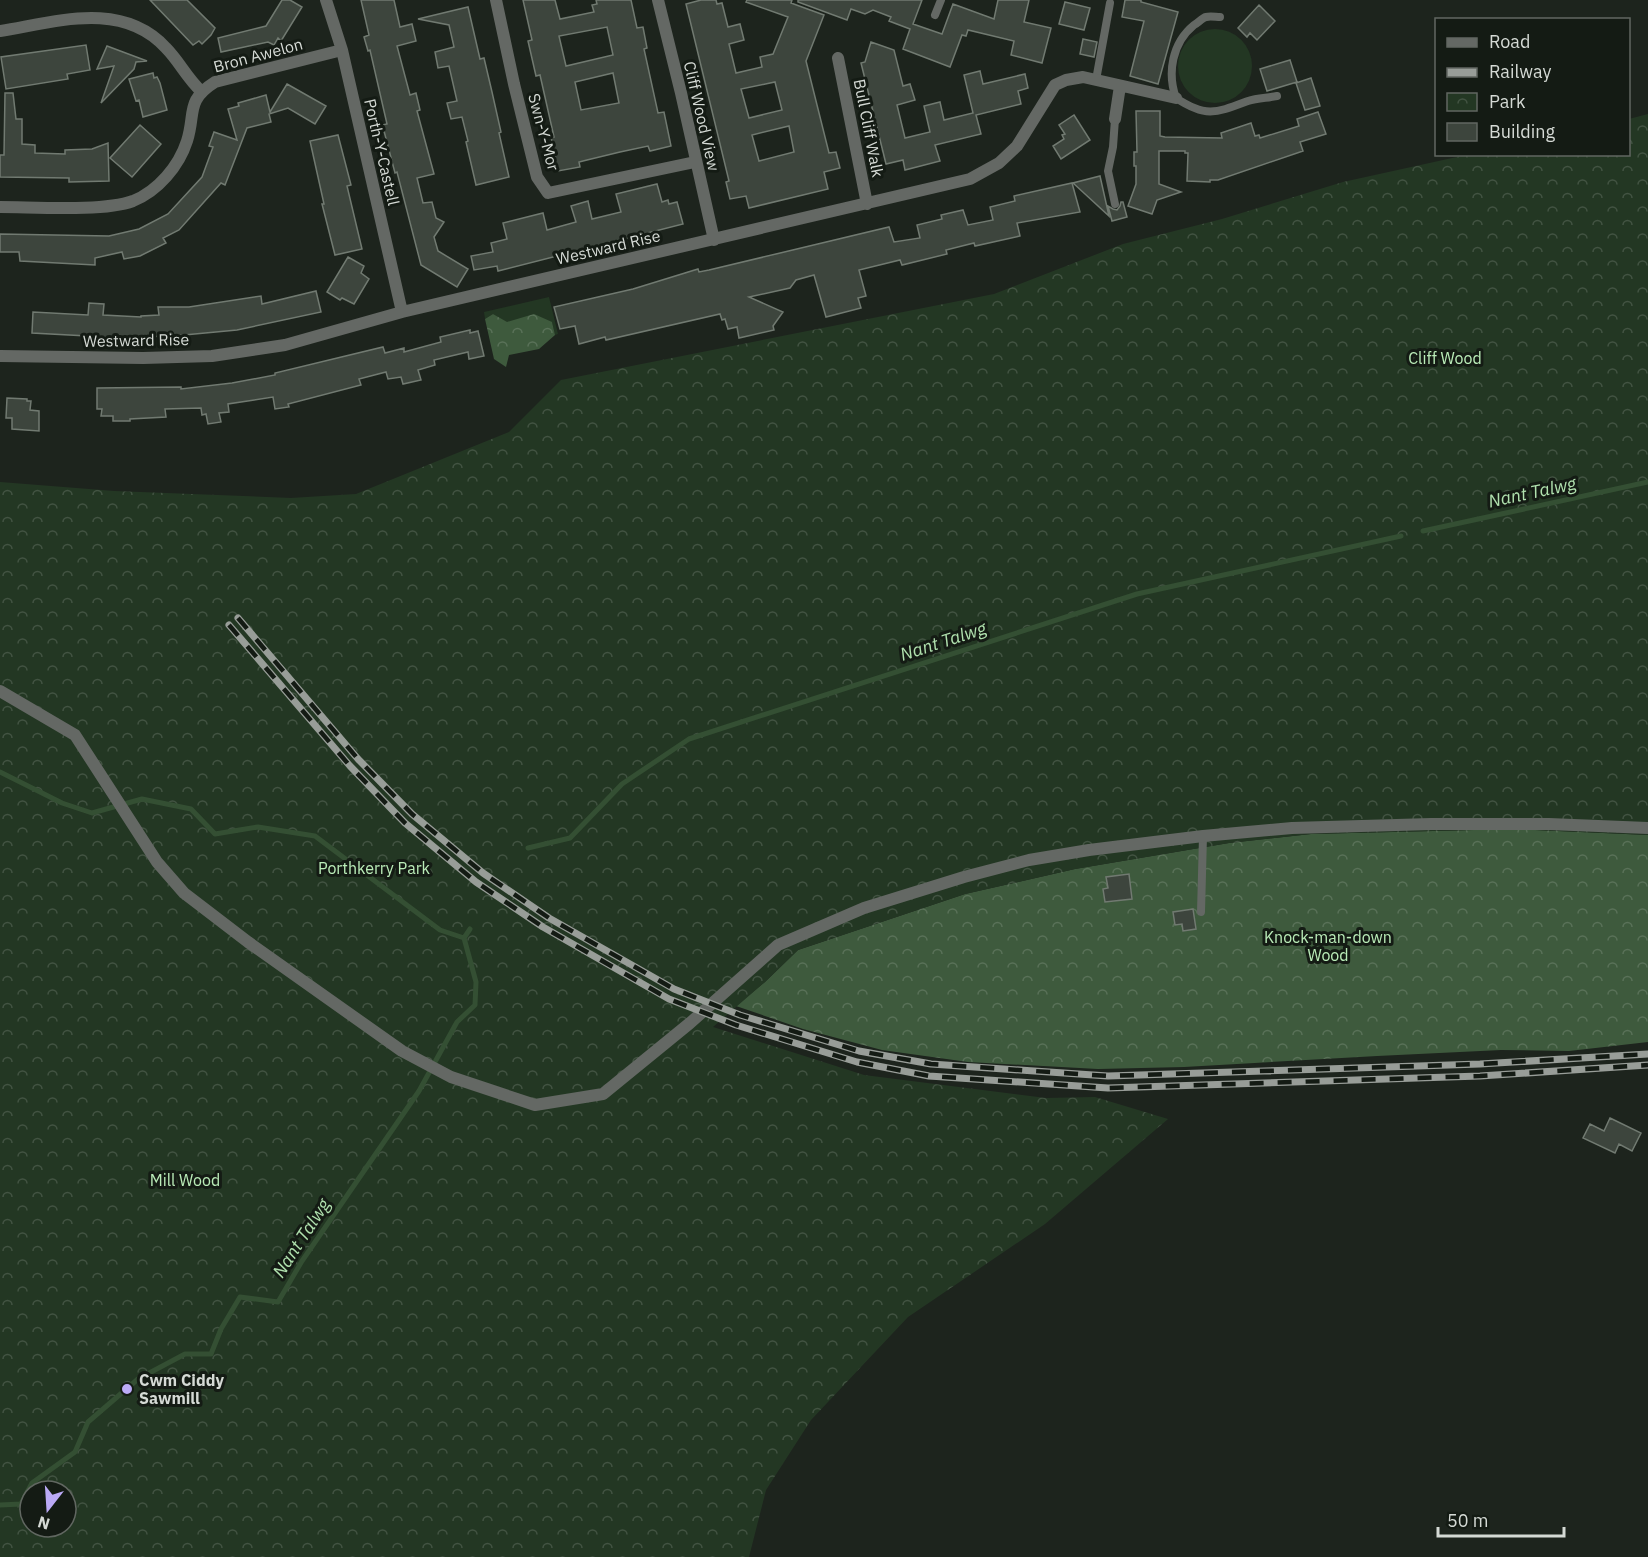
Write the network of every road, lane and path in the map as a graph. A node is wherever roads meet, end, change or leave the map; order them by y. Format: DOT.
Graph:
graph roads {
  1 [pos="326,0"];
  2 [pos="496,0"];
  3 [pos="658,0"];
  4 [pos="940,0"];
  5 [pos="1110,3"];
  6 [pos="935,15"];
  7 [pos="1220,17"];
  8 [pos="0,31"];
  9 [pos="342,50"];
  10 [pos="838,58"];
  11 [pos="1096,80"];
  12 [pos="1120,86"];
  13 [pos="201,91"];
  14 [pos="1277,96"];
  15 [pos="1176,98"];
  16 [pos="1115,119"];
  17 [pos="695,162"];
  18 [pos="867,204"];
  19 [pos="1115,204"];
  20 [pos="0,207"];
  21 [pos="714,240"];
  22 [pos="402,312"];
  23 [pos="0,356"];
  24 [pos="0,691"];
  25 [pos="1648,828"];
  26 [pos="1203,836"];
  27 [pos="1201,912"];
  1 -- 9 [label="street, Porth-Y-Castell"];
  2 -- 17 [label="street, Swn-Y-Mor"];
  3 -- 17 [label="street, Cliff Wood View"];
  4 -- 6 [label="lane"];
  5 -- 11 [label="lane"];
  7 -- 15 [label="lane"];
  8 -- 13 [label="street"];
  9 -- 13 [label="street, Bron Awelon"];
  9 -- 22 [label="street, Porth-Y-Castell"];
  10 -- 18 [label="street, Bull Cliff Walk"];
  11 -- 12 [label="street, Westward Rise"];
  11 -- 18 [label="street, Westward Rise"];
  12 -- 15 [label="street, Westward Rise"];
  12 -- 16 [label="street"];
  13 -- 20 [label="street, Bron Awelon"];
  14 -- 15 [label="lane"];
  16 -- 19 [label="lane"];
  17 -- 21 [label="street, Cliff Wood View"];
  18 -- 21 [label="street, Westward Rise"];
  21 -- 22 [label="street, Westward Rise"];
  22 -- 23 [label="street, Westward Rise"];
  24 -- 26 [label="street"];
  25 -- 26 [label="street"];
  26 -- 27 [label="lane"];
}
